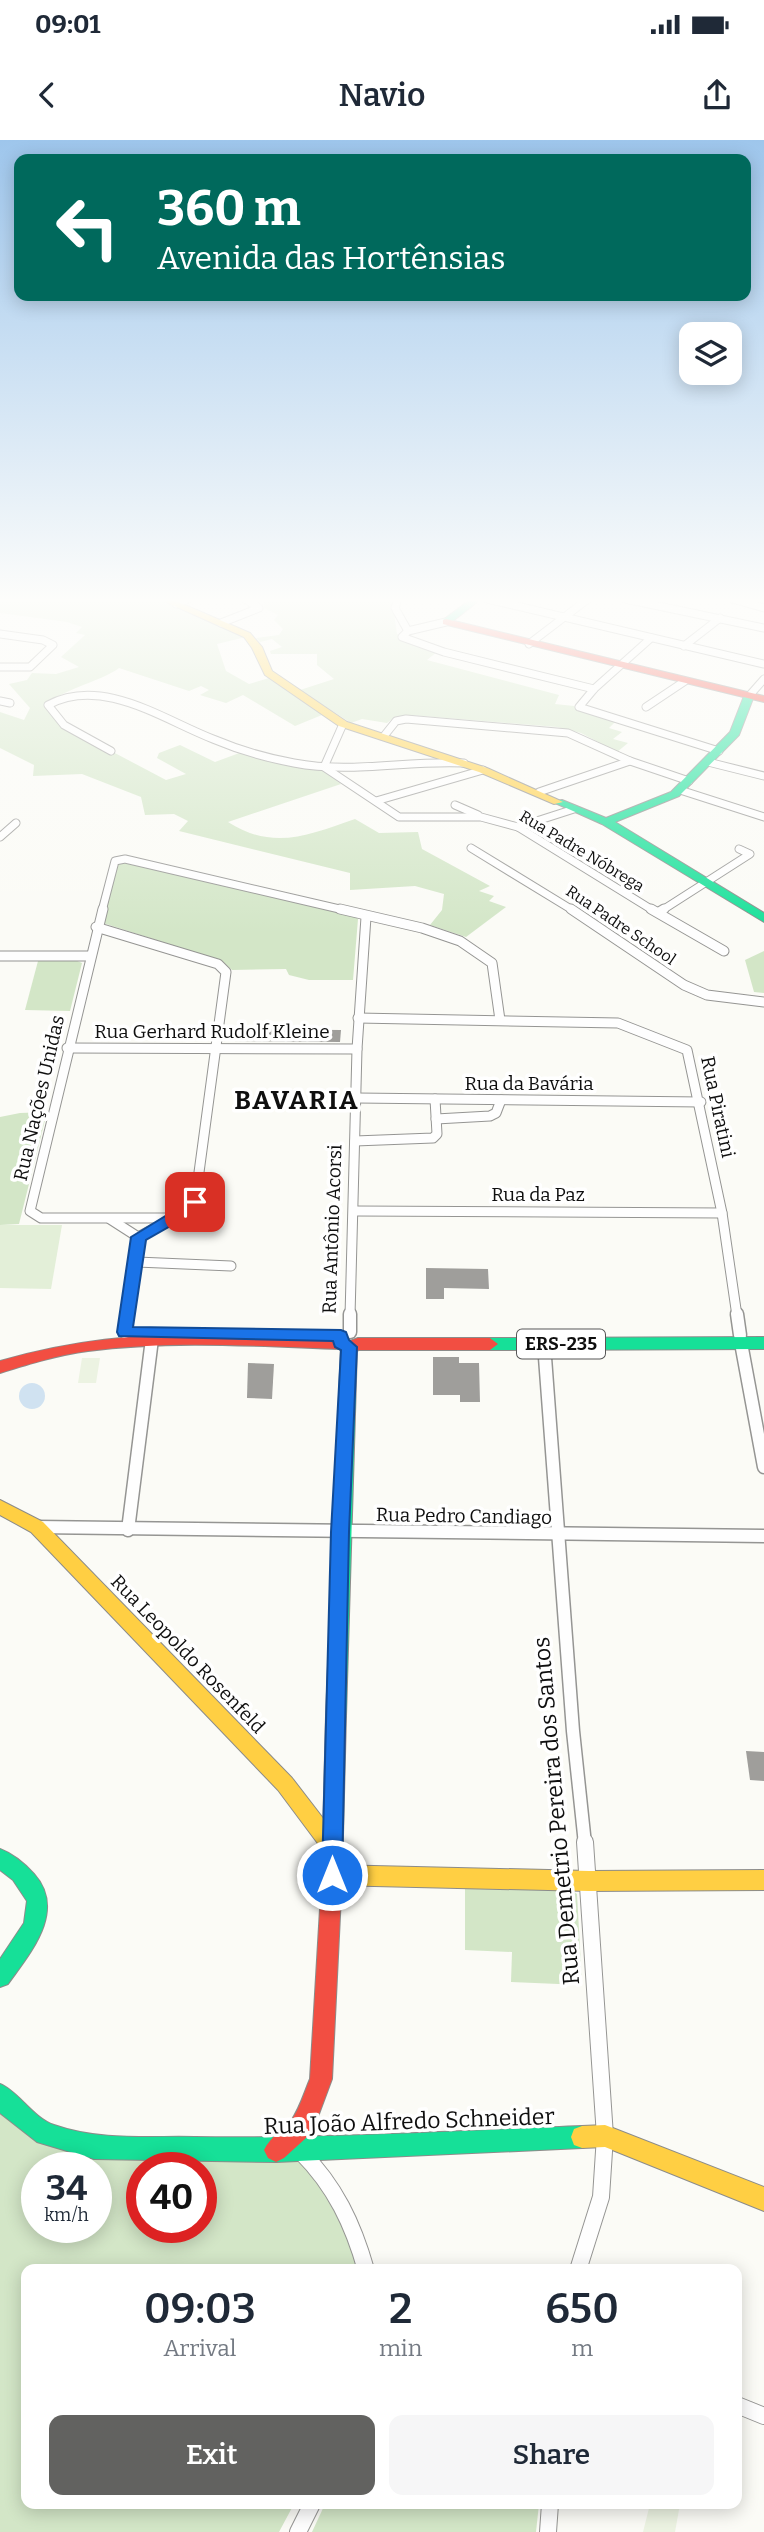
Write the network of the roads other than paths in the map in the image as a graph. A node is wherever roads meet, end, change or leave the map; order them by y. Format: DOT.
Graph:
graph roads {
  1 [pos="50,711"];
  2 [pos="149,711"];
  3 [pos="323,711"];
  4 [pos="587,711"];
  5 [pos="749,711"];
  6 [pos="343,724"];
  7 [pos="384,736"];
  8 [pos="111,751"];
  9 [pos="713,757"];
  10 [pos="630,761"];
  11 [pos="466,763"];
  12 [pos="324,767"];
  13 [pos="483,769"];
  14 [pos="764,776"];
  15 [pos="685,785"];
  16 [pos="539,792"];
  17 [pos="376,802"];
  18 [pos="455,805"];
  19 [pos="574,808"];
  20 [pos="481,817"];
  21 [pos="764,817"];
  22 [pos="16,822"];
  23 [pos="606,822"];
  24 [pos="517,827"];
  25 [pos="0,837"];
  26 [pos="471,848"];
  27 [pos="739,849"];
  28 [pos="706,883"];
  29 [pos="659,912"];
  30 [pos="366,917"];
  31 [pos="764,918"];
  32 [pos="96,927"];
  33 [pos="724,951"];
  34 [pos="0,956"];
  35 [pos="90,957"];
  36 [pos="764,1002"];
  37 [pos="358,1018"];
  38 [pos="500,1020"];
  39 [pos="67,1048"];
  40 [pos="217,1049"];
  41 [pos="357,1049"];
  42 [pos="357,1098"];
  43 [pos="435,1099"];
  44 [pos="501,1100"];
  45 [pos="701,1102"];
  46 [pos="436,1118"];
  47 [pos="355,1141"];
  48 [pos="355,1211"];
  49 [pos="722,1213"];
  50 [pos="107,1218"];
  51 [pos="169,1218"];
  52 [pos="138,1237"];
  53 [pos="136,1262"];
  54 [pos="231,1266"];
  55 [pos="125,1332"];
  56 [pos="764,1333"];
  57 [pos="152,1339"];
  58 [pos="741,1339"];
  59 [pos="349,1340"];
  60 [pos="764,1343"];
  61 [pos="544,1344"];
  62 [pos="0,1359"];
  63 [pos="0,1367"];
  64 [pos="764,1467"];
  65 [pos="0,1507"];
  66 [pos="37,1527"];
  67 [pos="128,1530"];
  68 [pos="340,1532"];
  69 [pos="557,1535"];
  70 [pos="764,1535"];
  71 [pos="332,1846"];
  72 [pos="0,1858"];
  73 [pos="332,1875"];
  74 [pos="764,1880"];
  75 [pos="589,1881"];
  76 [pos="0,1978"];
  77 [pos="0,2095"];
  78 [pos="605,2136"];
  79 [pos="295,2147"];
  80 [pos="276,2150"];
  81 [pos="764,2199"];
  82 [pos="364,2264"];
  83 [pos="580,2264"];
  84 [pos="742,2407"];
  85 [pos="764,2416"];
  86 [pos="310,2509"];
  87 [pos="550,2509"];
  88 [pos="298,2532"];
  89 [pos="548,2532"];
  1 -- 8 [label="street"];
  2 -- 12 [label="street"];
  3 -- 6 [label="street"];
  4 -- 9 [label="street"];
  5 -- 9 [label="street"];
  6 -- 7 [label="street"];
  6 -- 12 [label="street"];
  7 -- 10 [label="street"];
  7 -- 11 [label="street"];
  9 -- 14 [label="street"];
  9 -- 15 [label="street"];
  10 -- 15 [label="street"];
  10 -- 16 [label="street"];
  11 -- 12 [label="street"];
  11 -- 13 [label="street"];
  12 -- 17 [label="street, Rua Padre Nóbrega"];
  13 -- 16 [label="street"];
  13 -- 17 [label="street"];
  15 -- 21 [label="street"];
  15 -- 23 [label="street"];
  16 -- 19 [label="street"];
  17 -- 20 [label="street, Rua Padre Nóbrega"];
  18 -- 20 [label="street"];
  19 -- 23 [label="street"];
  19 -- 24 [label="street"];
  20 -- 24 [label="street, Rua Padre Nóbrega"];
  22 -- 25 [label="street"];
  23 -- 28 [label="street"];
  24 -- 29 [label="street, Rua Padre Nóbrega"];
  26 -- 36 [label="street, Rua Padre School"];
  27 -- 28 [label="street"];
  28 -- 29 [label="street"];
  28 -- 31 [label="street"];
  29 -- 33 [label="street, Rua Padre Nóbrega"];
  30 -- 32 [label="street, Rua Nações Unidas"];
  30 -- 37 [label="street, Rua Antônio Acorsi"];
  30 -- 38 [label="street"];
  32 -- 35 [label="street, Rua Nações Unidas"];
  32 -- 40 [label="street"];
  34 -- 35 [label="street"];
  35 -- 39 [label="street, Rua Nações Unidas"];
  37 -- 38 [label="street, Rua Piratini"];
  37 -- 41 [label="street, Rua Antônio Acorsi"];
  38 -- 45 [label="street, Rua Piratini"];
  39 -- 40 [label="street, Rua Gerhard Rudolf Kleine"];
  39 -- 50 [label="street, Rua Nações Unidas"];
  40 -- 41 [label="street, Rua Gerhard Rudolf Kleine"];
  40 -- 51 [label="street"];
  41 -- 42 [label="street, Rua Antônio Acorsi"];
  42 -- 43 [label="street, Rua da Bavária"];
  42 -- 47 [label="street, Rua Antônio Acorsi"];
  43 -- 44 [label="street, Rua da Bavária"];
  43 -- 46 [label="street"];
  44 -- 45 [label="street, Rua da Bavária"];
  44 -- 46 [label="street"];
  45 -- 49 [label="street, Rua Piratini"];
  46 -- 47 [label="street"];
  47 -- 48 [label="street, Rua Antônio Acorsi"];
  48 -- 49 [label="street, Rua da Paz"];
  48 -- 59 [label="street, Rua Antônio Acorsi"];
  49 -- 58 [label="street, Rua Piratini"];
  50 -- 51 [label="street, Rua Nações Unidas"];
  50 -- 52 [label="street"];
  51 -- 52 [label="street"];
  52 -- 53 [label="street"];
  53 -- 54 [label="street"];
  53 -- 55 [label="street"];
  55 -- 59 [label="street, ERS-235"];
  55 -- 62 [label="street, ERS-235"];
  56 -- 58 [label="street, ERS-235"];
  57 -- 59 [label="street, ERS-235"];
  57 -- 63 [label="street, ERS-235"];
  57 -- 67 [label="street"];
  58 -- 59 [label="street, ERS-235"];
  58 -- 60 [label="street, ERS-235"];
  58 -- 61 [label="street, ERS-235"];
  58 -- 64 [label="street, Rua Piratini"];
  59 -- 61 [label="street, ERS-235"];
  59 -- 68 [label="street, Rua Antônio Acorsi"];
  61 -- 69 [label="street, Rua Demetrio Pereira dos Santos"];
  65 -- 66 [label="street, Rua Leopoldo Rosenfeld"];
  66 -- 67 [label="street, Rua Pedro Candiago"];
  66 -- 71 [label="street, Rua Leopoldo Rosenfeld"];
  67 -- 68 [label="street, Rua Pedro Candiago"];
  68 -- 69 [label="street, Rua Pedro Candiago"];
  68 -- 71 [label="street, Rua Antônio Acorsi"];
  69 -- 70 [label="street, Rua Pedro Candiago"];
  69 -- 75 [label="street, Rua Demetrio Pereira dos Santos"];
  71 -- 73 [label="street, Rua Antônio Acorsi"];
  72 -- 76 [label="street"];
  73 -- 75 [label="street"];
  73 -- 80 [label="street, Rua Antônio Acorsi"];
  74 -- 75 [label="street"];
  75 -- 78 [label="street, Rua Demetrio Pereira dos Santos"];
  77 -- 80 [label="street, Rua João Alfredo Schneider"];
  78 -- 79 [label="street, Rua João Alfredo Schneider"];
  78 -- 81 [label="street, Rua João Alfredo Schneider"];
  78 -- 83 [label="street, Rua Demetrio Pereira dos Santos"];
  79 -- 80 [label="street, Rua João Alfredo Schneider"];
  79 -- 82 [label="street"];
  84 -- 85 [label="street"];
  86 -- 88 [label="street"];
  87 -- 89 [label="street"];
}
